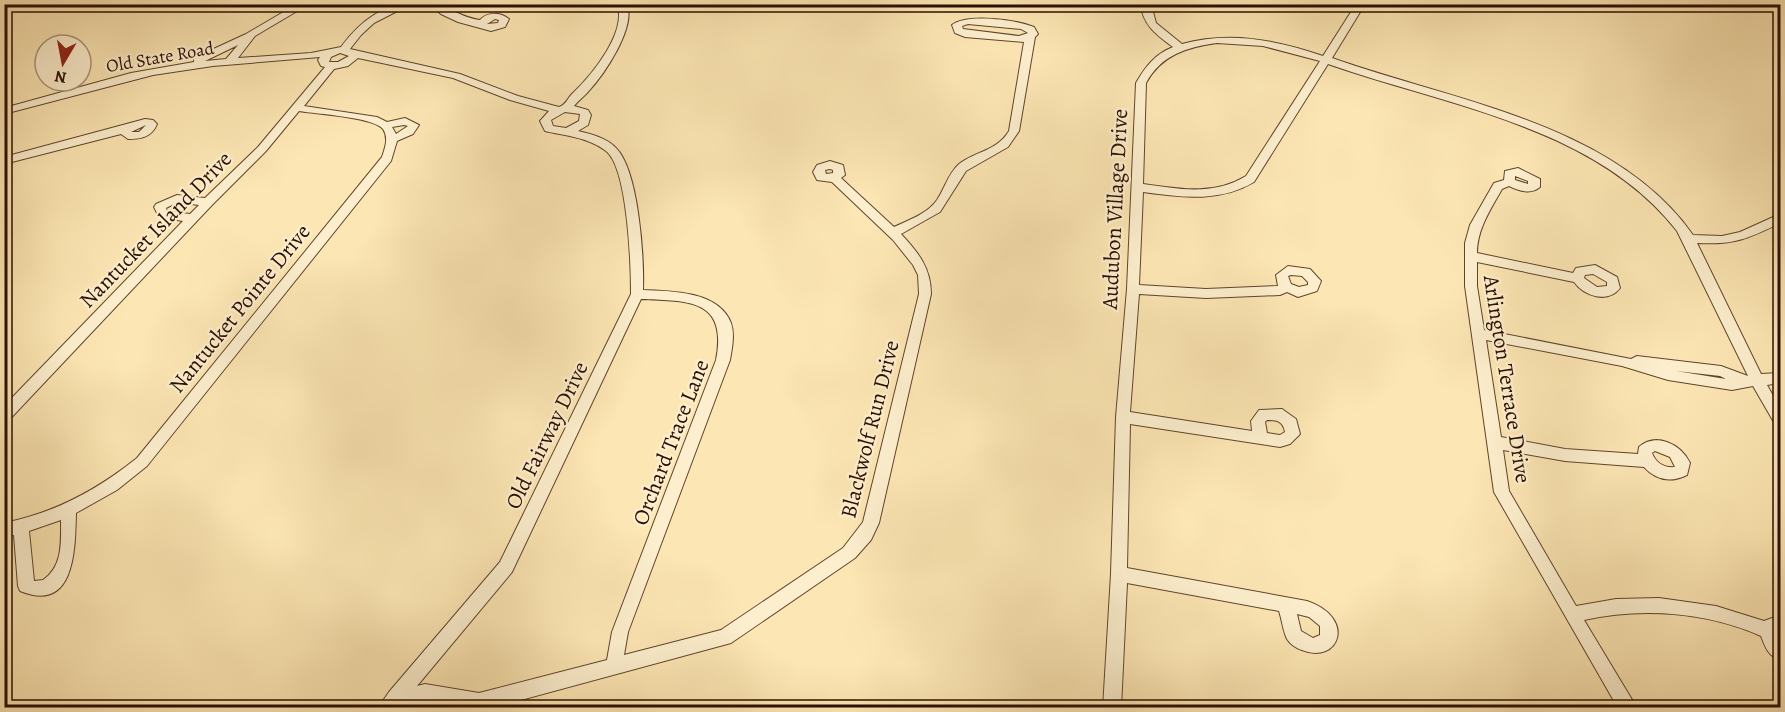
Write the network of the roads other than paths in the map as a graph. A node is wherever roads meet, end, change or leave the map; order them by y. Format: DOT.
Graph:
graph roads {
  1 [pos="304,4"];
  2 [pos="406,4"];
  3 [pos="433,4"];
  4 [pos="622,4"];
  5 [pos="1146,4"];
  6 [pos="1361,4"];
  7 [pos="481,23"];
  8 [pos="252,34"];
  9 [pos="1030,37"];
  10 [pos="1181,48"];
  11 [pos="349,52"];
  12 [pos="331,53"];
  13 [pos="298,58"];
  14 [pos="230,61"];
  15 [pos="378,61"];
  16 [pos="1324,61"];
  17 [pos="345,63"];
  18 [pos="327,64"];
  19 [pos="175,68"];
  20 [pos="583,91"];
  21 [pos="514,98"];
  22 [pos="298,108"];
  23 [pos="563,109"];
  24 [pos="4,111"];
  25 [pos="547,117"];
  26 [pos="584,117"];
  27 [pos="387,125"];
  28 [pos="126,130"];
  29 [pos="568,132"];
  30 [pos="393,140"];
  31 [pos="609,147"];
  32 [pos="4,160"];
  33 [pos="834,178"];
  34 [pos="1510,182"];
  35 [pos="1137,187"];
  36 [pos="208,202"];
  37 [pos="1780,218"];
  38 [pos="192,219"];
  39 [pos="892,233"];
  40 [pos="1689,239"];
  41 [pos="1470,256"];
  42 [pos="1578,278"];
  43 [pos="1287,287"];
  44 [pos="1133,289"];
  45 [pos="637,294"];
  46 [pos="1478,334"];
  47 [pos="1780,378"];
  48 [pos="1752,380"];
  49 [pos="1780,388"];
  50 [pos="4,416"];
  51 [pos="1123,417"];
  52 [pos="1780,420"];
  53 [pos="1260,438"];
  54 [pos="1494,442"];
  55 [pos="1647,461"];
  56 [pos="69,508"];
  57 [pos="21,527"];
  58 [pos="4,530"];
  59 [pos="1119,574"];
  60 [pos="1286,605"];
  61 [pos="1572,615"];
  62 [pos="1774,627"];
  63 [pos="1780,652"];
  64 [pos="614,667"];
  65 [pos="391,703"];
  66 [pos="471,705"];
  67 [pos="418,708"];
  68 [pos="1112,708"];
  69 [pos="1629,708"];
  1 -- 8 [label="street, Old State Road"];
  2 -- 11 [label="street"];
  3 -- 7 [label="street"];
  4 -- 20 [label="street"];
  5 -- 10 [label="street"];
  6 -- 16 [label="street"];
  8 -- 14 [label="street, Old State Road"];
  8 -- 19 [label="street"];
  9 -- 9 [label="street"];
  9 -- 39 [label="street"];
  10 -- 16 [label="street, Audubon Village Drive"];
  10 -- 35 [label="street, Audubon Village Drive"];
  11 -- 12 [label="street"];
  11 -- 15 [label="street"];
  11 -- 17 [label="street"];
  12 -- 13 [label="street"];
  12 -- 18 [label="street, Nantucket Island Drive"];
  13 -- 14 [label="street"];
  13 -- 18 [label="street"];
  14 -- 19 [label="street, Old State Road"];
  15 -- 17 [label="street"];
  15 -- 21 [label="street"];
  16 -- 35 [label="street"];
  16 -- 40 [label="street, Audubon Village Drive"];
  17 -- 18 [label="street"];
  18 -- 22 [label="street, Nantucket Island Drive"];
  19 -- 24 [label="street, Old State Road"];
  20 -- 23 [label="street"];
  20 -- 26 [label="street"];
  21 -- 23 [label="street"];
  21 -- 25 [label="street"];
  22 -- 27 [label="street"];
  22 -- 36 [label="street, Nantucket Island Drive"];
  23 -- 25 [label="street"];
  23 -- 26 [label="street"];
  25 -- 29 [label="street"];
  26 -- 29 [label="street"];
  26 -- 31 [label="street, Old Fairway Drive"];
  27 -- 30 [label="street"];
  27 -- 30 [label="street"];
  28 -- 32 [label="street"];
  29 -- 31 [label="street"];
  30 -- 56 [label="street, Nantucket Pointe Drive"];
  31 -- 45 [label="street, Old Fairway Drive"];
  33 -- 39 [label="street, Blackwolf Run Drive"];
  34 -- 41 [label="street, Arlington Terrace Drive"];
  35 -- 44 [label="street, Audubon Village Drive"];
  36 -- 38 [label="street, Nantucket Island Drive"];
  36 -- 38 [label="street"];
  37 -- 40 [label="street"];
  38 -- 50 [label="street, Nantucket Island Drive"];
  39 -- 64 [label="street, Blackwolf Run Drive"];
  40 -- 48 [label="street, Audubon Village Drive"];
  41 -- 42 [label="street"];
  41 -- 46 [label="street, Arlington Terrace Drive"];
  43 -- 44 [label="street"];
  44 -- 51 [label="street, Audubon Village Drive"];
  45 -- 64 [label="street, Orchard Trace Lane"];
  45 -- 65 [label="street, Old Fairway Drive"];
  46 -- 48 [label="street"];
  46 -- 54 [label="street, Arlington Terrace Drive"];
  47 -- 48 [label="street"];
  48 -- 49 [label="street"];
  48 -- 52 [label="street, Audubon Village Drive"];
  51 -- 53 [label="street"];
  51 -- 59 [label="street, Audubon Village Drive"];
  53 -- 53 [label="street"];
  54 -- 55 [label="street"];
  54 -- 61 [label="street, Arlington Terrace Drive"];
  56 -- 57 [label="street, Nantucket Pointe Drive"];
  56 -- 57 [label="street"];
  57 -- 58 [label="street, Nantucket Pointe Drive"];
  59 -- 60 [label="street"];
  59 -- 68 [label="street, Audubon Village Drive"];
  60 -- 60 [label="street"];
  61 -- 62 [label="street"];
  61 -- 69 [label="street, Arlington Terrace Drive"];
  62 -- 63 [label="street"];
  64 -- 66 [label="street, Blackwolf Run Drive"];
  65 -- 66 [label="street"];
  65 -- 67 [label="street"];
}
